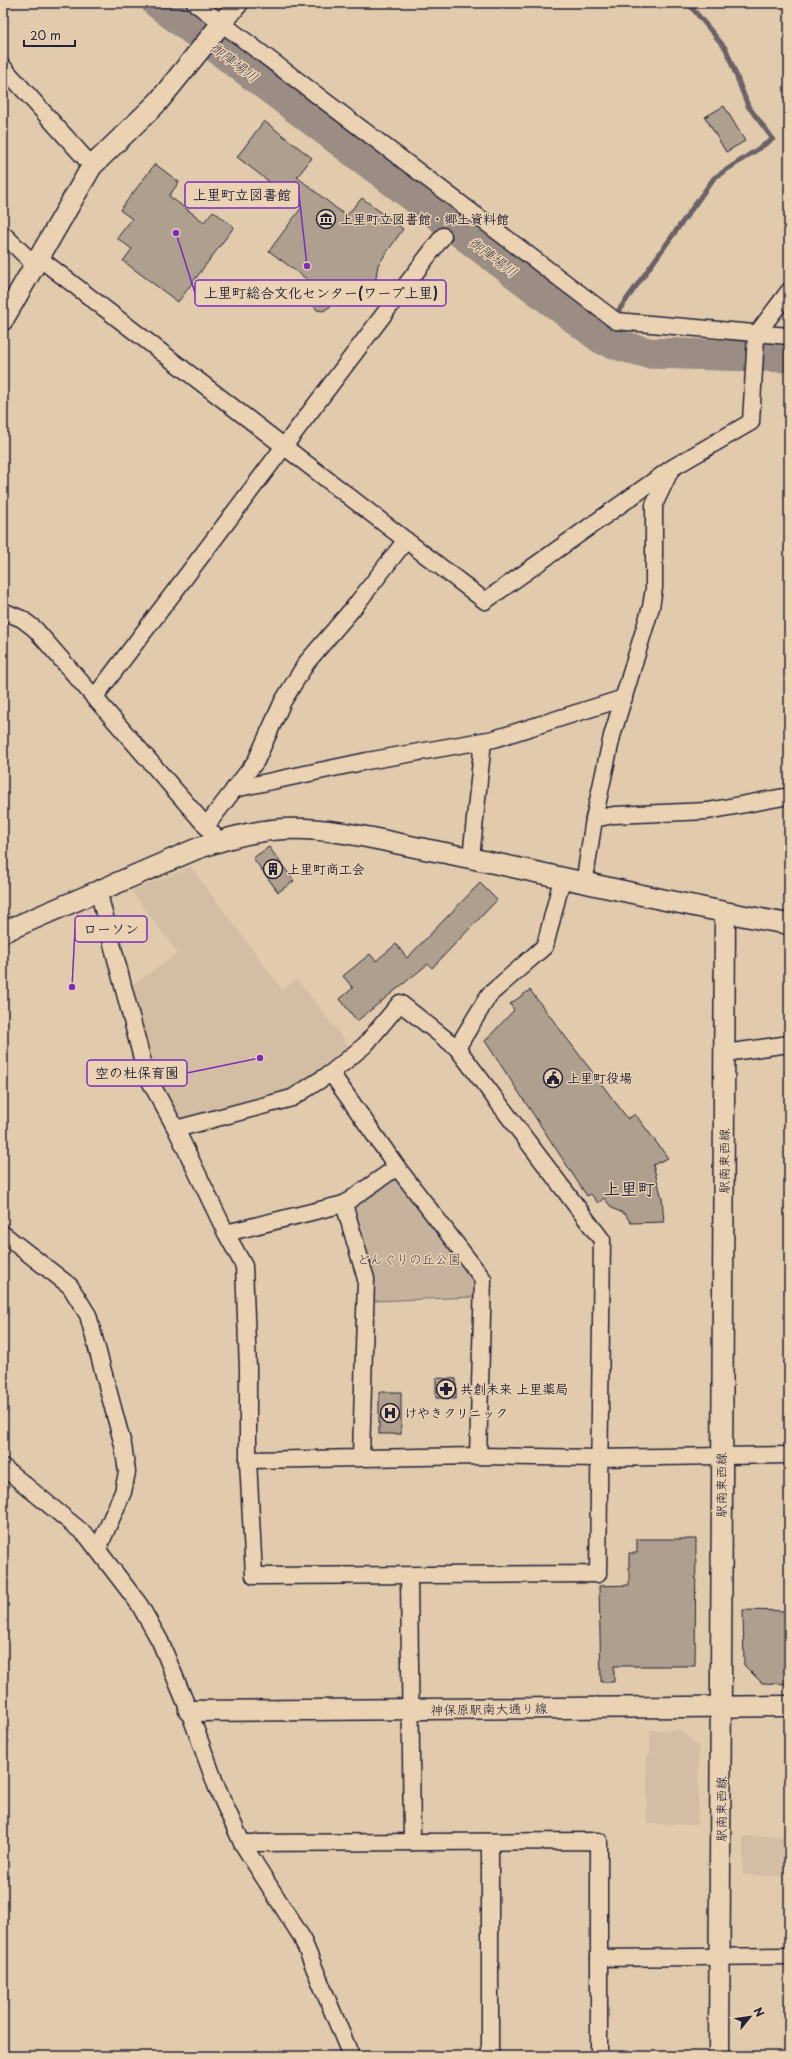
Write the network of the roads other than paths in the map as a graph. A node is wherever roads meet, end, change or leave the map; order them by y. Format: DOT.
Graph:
graph roads {
  1 [pos="195,3"];
  2 [pos="238,3"];
  3 [pos="222,24"];
  4 [pos="3,67"];
  5 [pos="92,166"];
  6 [pos="3,234"];
  7 [pos="443,236"];
  8 [pos="37,262"];
  9 [pos="789,291"];
  10 [pos="3,320"];
  11 [pos="789,336"];
  12 [pos="756,338"];
  13 [pos="285,447"];
  14 [pos="672,468"];
  15 [pos="406,540"];
  16 [pos="3,611"];
  17 [pos="94,698"];
  18 [pos="624,698"];
  19 [pos="483,740"];
  20 [pos="234,789"];
  21 [pos="789,796"];
  22 [pos="594,819"];
  23 [pos="212,834"];
  24 [pos="471,858"];
  25 [pos="562,879"];
  26 [pos="584,884"];
  27 [pos="98,890"];
  28 [pos="725,913"];
  29 [pos="789,924"];
  30 [pos="3,932"];
  31 [pos="789,1044"];
  32 [pos="457,1048"];
  33 [pos="725,1053"];
  34 [pos="331,1073"];
  35 [pos="176,1129"];
  36 [pos="398,1167"];
  37 [pos="344,1204"];
  38 [pos="3,1234"];
  39 [pos="226,1234"];
  40 [pos="789,1455"];
  41 [pos="478,1456"];
  42 [pos="722,1456"];
  43 [pos="361,1457"];
  44 [pos="598,1458"];
  45 [pos="248,1460"];
  46 [pos="3,1467"];
  47 [pos="98,1549"];
  48 [pos="409,1576"];
  49 [pos="721,1706"];
  50 [pos="789,1706"];
  51 [pos="410,1710"];
  52 [pos="189,1711"];
  53 [pos="412,1842"];
  54 [pos="490,1842"];
  55 [pos="242,1843"];
  56 [pos="720,1956"];
  57 [pos="789,1956"];
  58 [pos="599,1958"];
  59 [pos="351,2056"];
  60 [pos="490,2056"];
  61 [pos="599,2056"];
  62 [pos="719,2056"];
  1 -- 3 [label="street"];
  2 -- 3 [label="street"];
  3 -- 5 [label="street"];
  3 -- 12 [label="street"];
  4 -- 5 [label="street"];
  5 -- 8 [label="street"];
  6 -- 8 [label="street"];
  7 -- 13 [label="street"];
  8 -- 10 [label="street"];
  8 -- 13 [label="street"];
  9 -- 12 [label="street"];
  11 -- 12 [label="street"];
  12 -- 14 [label="street"];
  13 -- 15 [label="street"];
  13 -- 17 [label="street"];
  14 -- 15 [label="street"];
  14 -- 18 [label="street"];
  15 -- 20 [label="street"];
  16 -- 17 [label="street"];
  17 -- 23 [label="street"];
  18 -- 19 [label="street"];
  18 -- 22 [label="street"];
  19 -- 20 [label="street"];
  19 -- 24 [label="street"];
  20 -- 23 [label="street"];
  21 -- 22 [label="street"];
  22 -- 26 [label="street"];
  23 -- 24 [label="street"];
  23 -- 27 [label="street"];
  24 -- 25 [label="street"];
  25 -- 26 [label="street"];
  25 -- 32 [label="street"];
  26 -- 28 [label="street"];
  27 -- 30 [label="street"];
  27 -- 35 [label="street"];
  28 -- 29 [label="street"];
  28 -- 33 [label="street, 駅南東西線"];
  31 -- 33 [label="street"];
  32 -- 34 [label="street"];
  32 -- 44 [label="street"];
  33 -- 42 [label="street, 駅南東西線"];
  34 -- 35 [label="street"];
  34 -- 36 [label="street"];
  35 -- 39 [label="street"];
  36 -- 37 [label="street"];
  36 -- 41 [label="street"];
  37 -- 39 [label="street"];
  37 -- 43 [label="street"];
  38 -- 47 [label="street"];
  39 -- 45 [label="street"];
  40 -- 42 [label="street"];
  41 -- 43 [label="street"];
  41 -- 44 [label="street"];
  42 -- 44 [label="street"];
  42 -- 49 [label="street, 駅南東西線"];
  43 -- 45 [label="street"];
  44 -- 48 [label="street"];
  45 -- 48 [label="street"];
  46 -- 47 [label="street"];
  47 -- 52 [label="street"];
  48 -- 51 [label="street"];
  49 -- 50 [label="street, 神保原駅南大通り線"];
  49 -- 51 [label="street, 神保原駅南大通り線"];
  49 -- 56 [label="street, 駅南東西線"];
  51 -- 52 [label="street, 神保原駅南大通り線"];
  51 -- 53 [label="street"];
  52 -- 55 [label="street"];
  53 -- 54 [label="street"];
  53 -- 55 [label="street"];
  54 -- 58 [label="street"];
  54 -- 60 [label="street"];
  55 -- 59 [label="street"];
  56 -- 57 [label="street"];
  56 -- 58 [label="street"];
  56 -- 62 [label="street, 駅南東西線"];
  58 -- 61 [label="street"];
}
